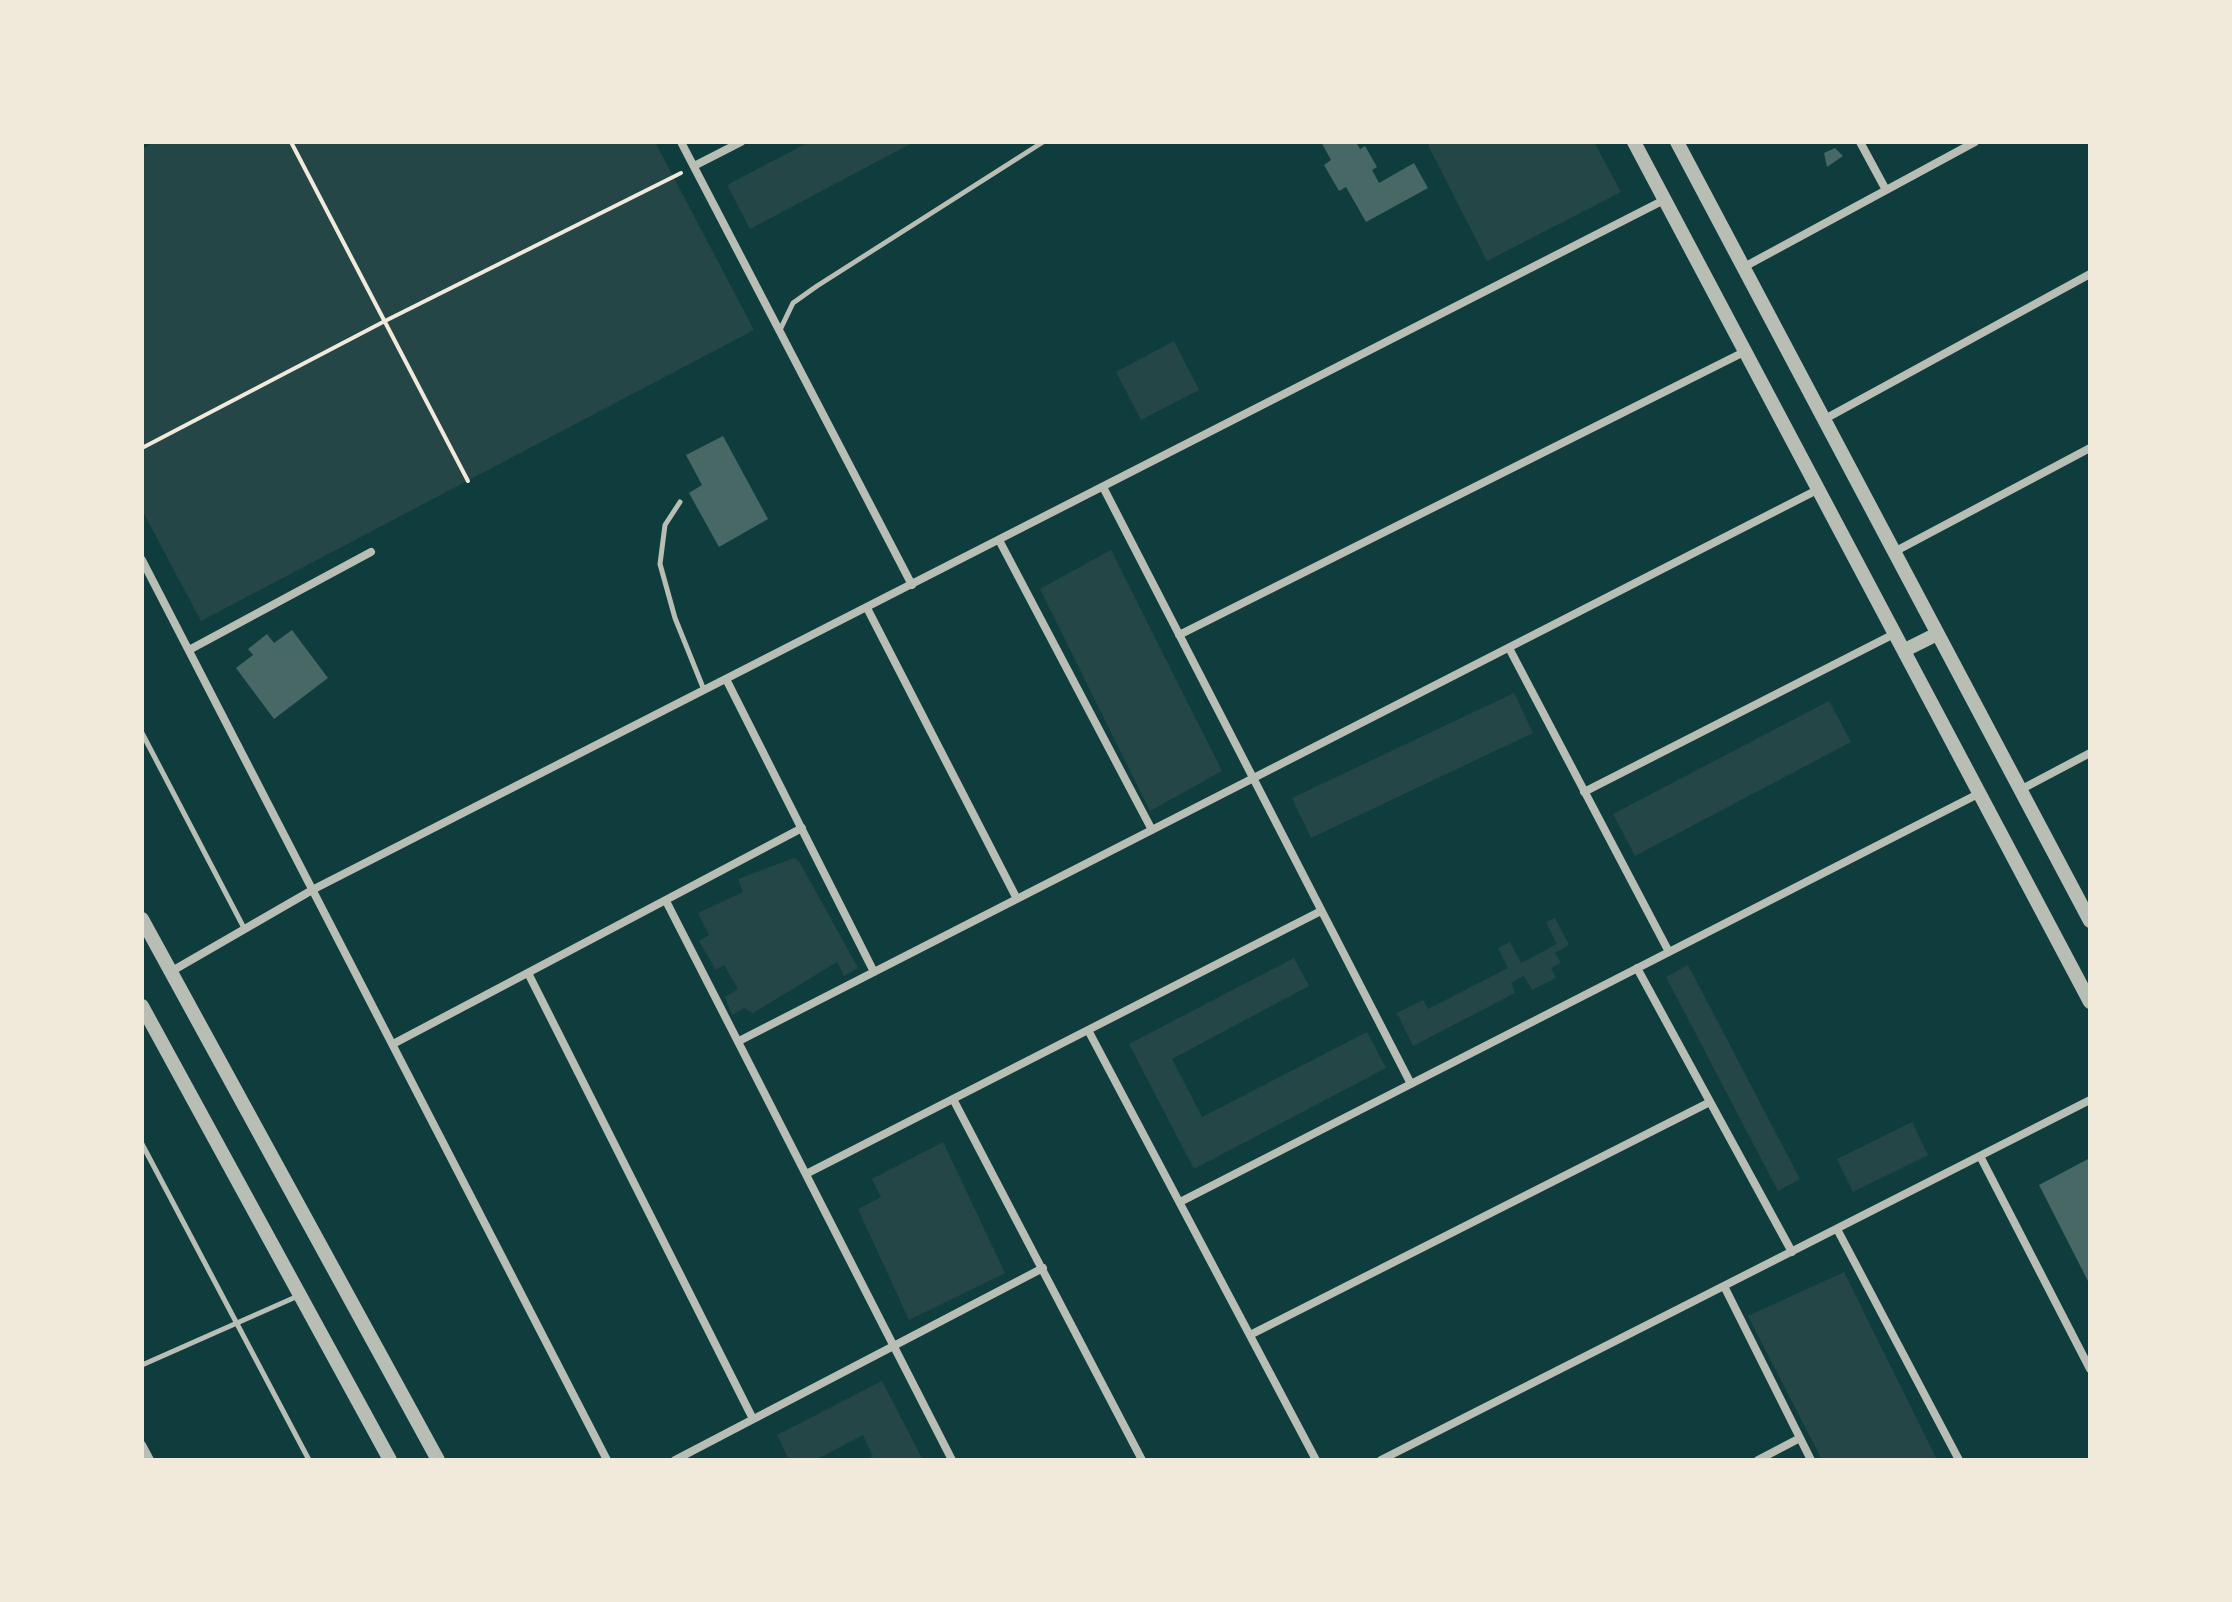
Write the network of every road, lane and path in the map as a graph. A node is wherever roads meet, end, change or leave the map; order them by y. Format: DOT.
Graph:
graph roads {
  1 [pos="291,142"];
  2 [pos="681,142"];
  3 [pos="741,142"];
  4 [pos="1043,142"];
  5 [pos="1634,142"];
  6 [pos="1677,142"];
  7 [pos="1860,142"];
  8 [pos="1975,142"];
  9 [pos="694,166"];
  10 [pos="1886,190"];
  11 [pos="1664,200"];
  12 [pos="1744,267"];
  13 [pos="2090,274"];
  14 [pos="385,321"];
  15 [pos="780,331"];
  16 [pos="1746,351"];
  17 [pos="1823,420"];
  18 [pos="142,448"];
  19 [pos="2090,448"];
  20 [pos="468,481"];
  21 [pos="1103,487"];
  22 [pos="1817,490"];
  23 [pos="680,502"];
  24 [pos="999,540"];
  25 [pos="371,552"];
  26 [pos="1894,552"];
  27 [pos="142,560"];
  28 [pos="912,585"];
  29 [pos="867,608"];
  30 [pos="1896,633"];
  31 [pos="1937,634"];
  32 [pos="1179,635"];
  33 [pos="1509,648"];
  34 [pos="189,650"];
  35 [pos="1905,650"];
  36 [pos="726,679"];
  37 [pos="704,690"];
  38 [pos="142,733"];
  39 [pos="2090,753"];
  40 [pos="1253,778"];
  41 [pos="2020,790"];
  42 [pos="1584,792"];
  43 [pos="1980,793"];
  44 [pos="802,828"];
  45 [pos="1152,830"];
  46 [pos="314,889"];
  47 [pos="1017,899"];
  48 [pos="666,901"];
  49 [pos="1321,911"];
  50 [pos="142,919"];
  51 [pos="2090,921"];
  52 [pos="245,929"];
  53 [pos="1669,952"];
  54 [pos="1637,968"];
  55 [pos="172,971"];
  56 [pos="874,972"];
  57 [pos="528,973"];
  58 [pos="2090,1002"];
  59 [pos="142,1006"];
  60 [pos="1088,1030"];
  61 [pos="739,1041"];
  62 [pos="393,1044"];
  63 [pos="1411,1084"];
  64 [pos="953,1099"];
  65 [pos="2090,1100"];
  66 [pos="1710,1102"];
  67 [pos="142,1144"];
  68 [pos="1980,1156"];
  69 [pos="806,1174"];
  70 [pos="1180,1202"];
  71 [pos="1837,1229"];
  72 [pos="1792,1252"];
  73 [pos="1043,1268"];
  74 [pos="1724,1286"];
  75 [pos="299,1295"];
  76 [pos="236,1321"];
  77 [pos="1250,1335"];
  78 [pos="894,1345"];
  79 [pos="142,1365"];
  80 [pos="2090,1369"];
  81 [pos="753,1419"];
  82 [pos="1800,1438"];
  83 [pos="142,1445"];
  84 [pos="150,1460"];
  85 [pos="309,1460"];
  86 [pos="390,1460"];
  87 [pos="438,1460"];
  88 [pos="607,1460"];
  89 [pos="675,1460"];
  90 [pos="952,1460"];
  91 [pos="1142,1460"];
  92 [pos="1316,1460"];
  93 [pos="1381,1460"];
  94 [pos="1758,1460"];
  95 [pos="1811,1460"];
  96 [pos="1959,1460"];
  1 -- 14 [label="path"];
  2 -- 9 [label="street"];
  3 -- 9 [label="street"];
  4 -- 15 [label="lane"];
  5 -- 11 [label="street"];
  6 -- 12 [label="street"];
  7 -- 10 [label="street"];
  8 -- 10 [label="street"];
  9 -- 14 [label="path"];
  9 -- 15 [label="street"];
  10 -- 12 [label="street"];
  11 -- 16 [label="street"];
  11 -- 21 [label="street"];
  12 -- 17 [label="street"];
  13 -- 17 [label="street"];
  14 -- 18 [label="path"];
  14 -- 20 [label="path"];
  15 -- 28 [label="street"];
  16 -- 22 [label="street"];
  16 -- 32 [label="street"];
  17 -- 26 [label="street"];
  19 -- 26 [label="street"];
  21 -- 24 [label="street"];
  21 -- 32 [label="street"];
  22 -- 30 [label="street"];
  22 -- 33 [label="street"];
  23 -- 37 [label="lane"];
  24 -- 28 [label="street"];
  24 -- 45 [label="street"];
  25 -- 34 [label="street"];
  26 -- 31 [label="street"];
  27 -- 34 [label="street"];
  28 -- 29 [label="street"];
  29 -- 36 [label="street"];
  29 -- 47 [label="street"];
  30 -- 35 [label="street"];
  30 -- 42 [label="street"];
  31 -- 35 [label="street"];
  31 -- 41 [label="street"];
  32 -- 40 [label="street"];
  33 -- 40 [label="street"];
  33 -- 42 [label="street"];
  34 -- 46 [label="street"];
  35 -- 43 [label="street"];
  36 -- 37 [label="street"];
  36 -- 44 [label="street"];
  37 -- 46 [label="street"];
  38 -- 52 [label="lane"];
  39 -- 41 [label="street"];
  40 -- 45 [label="street"];
  40 -- 49 [label="street"];
  41 -- 51 [label="street"];
  42 -- 53 [label="street"];
  43 -- 53 [label="street"];
  43 -- 58 [label="street"];
  44 -- 48 [label="street"];
  44 -- 56 [label="street"];
  45 -- 47 [label="street"];
  46 -- 52 [label="street"];
  46 -- 62 [label="street"];
  47 -- 56 [label="street"];
  48 -- 57 [label="street"];
  48 -- 61 [label="street"];
  49 -- 60 [label="street"];
  49 -- 63 [label="street"];
  50 -- 55 [label="street"];
  52 -- 55 [label="street"];
  53 -- 54 [label="street"];
  54 -- 63 [label="street"];
  54 -- 66 [label="street"];
  55 -- 87 [label="street"];
  56 -- 61 [label="street"];
  57 -- 62 [label="street"];
  57 -- 81 [label="street"];
  59 -- 75 [label="street"];
  60 -- 64 [label="street"];
  60 -- 70 [label="street"];
  61 -- 69 [label="street"];
  62 -- 88 [label="street"];
  63 -- 70 [label="street"];
  64 -- 69 [label="street"];
  64 -- 73 [label="street"];
  65 -- 68 [label="street"];
  66 -- 72 [label="street"];
  66 -- 77 [label="street"];
  67 -- 76 [label="lane"];
  68 -- 71 [label="street"];
  68 -- 80 [label="street"];
  69 -- 78 [label="street"];
  70 -- 77 [label="street"];
  71 -- 72 [label="street"];
  71 -- 96 [label="street"];
  72 -- 74 [label="street"];
  73 -- 78 [label="street"];
  73 -- 91 [label="street"];
  74 -- 82 [label="street"];
  74 -- 93 [label="street"];
  75 -- 76 [label="lane"];
  75 -- 86 [label="street"];
  76 -- 79 [label="lane"];
  76 -- 85 [label="lane"];
  77 -- 92 [label="street"];
  78 -- 81 [label="street"];
  78 -- 90 [label="street"];
  81 -- 89 [label="street"];
  82 -- 94 [label="street"];
  82 -- 95 [label="street"];
  83 -- 84 [label="street"];
}
